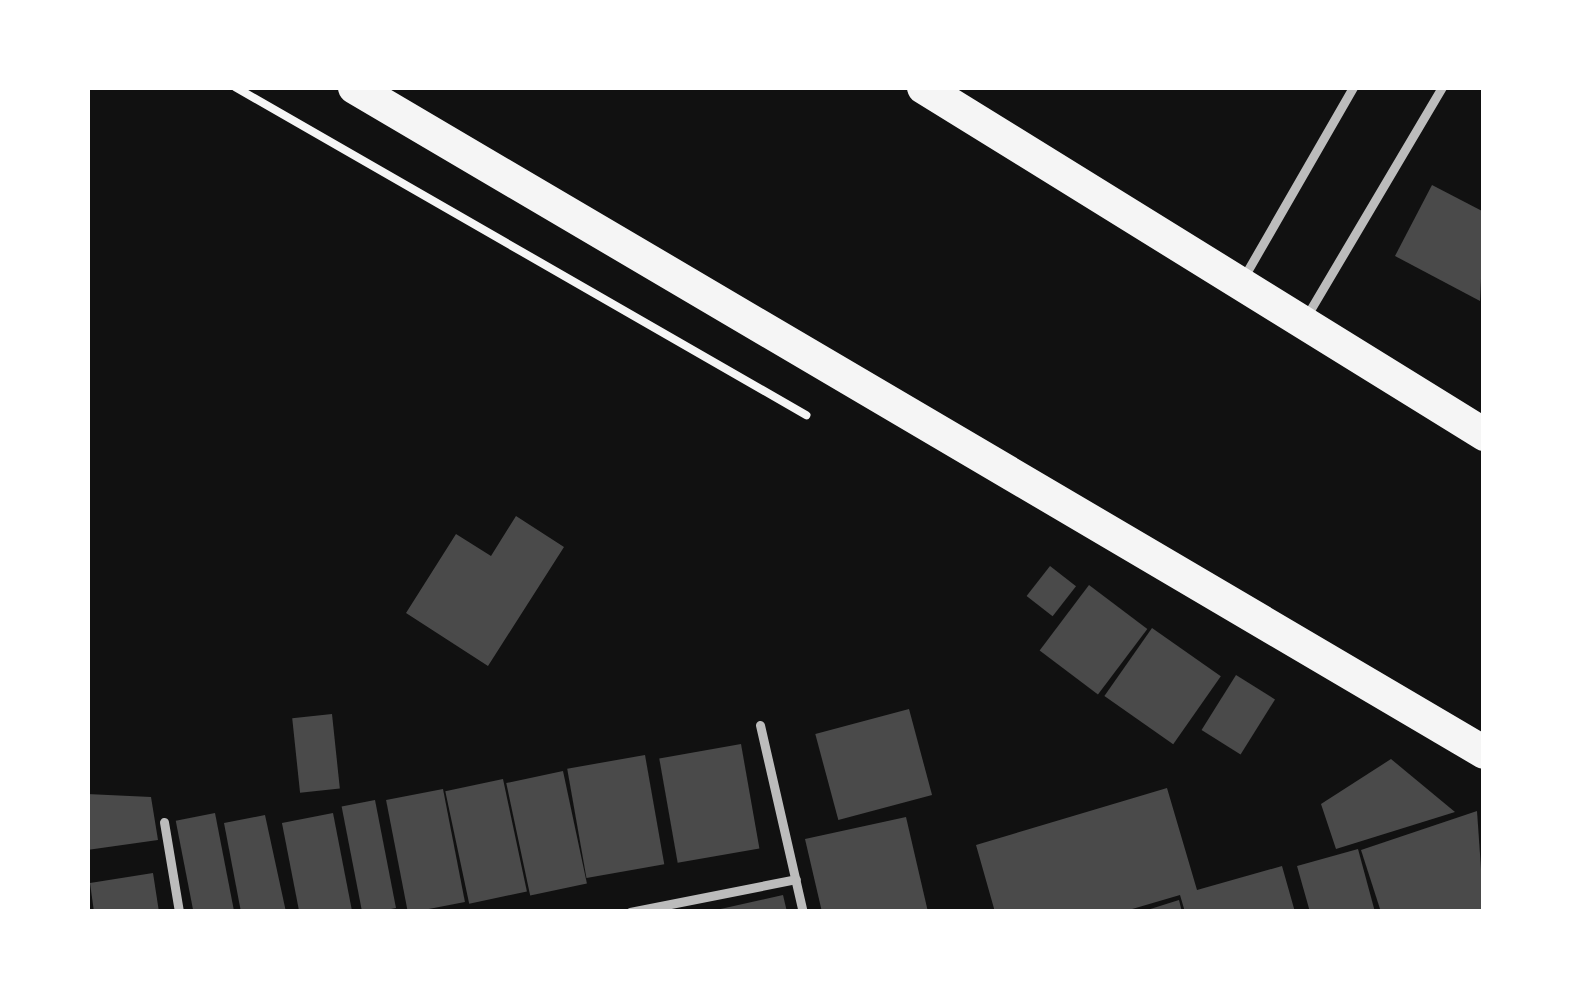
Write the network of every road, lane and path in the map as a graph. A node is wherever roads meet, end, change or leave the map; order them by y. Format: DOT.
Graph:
graph roads {
  1 [pos="354,87"];
  2 [pos="923,87"];
  3 [pos="1353,87"];
  4 [pos="1442,87"];
  5 [pos="1236,290"];
  6 [pos="1300,326"];
  7 [pos="1484,434"];
  8 [pos="760,725"];
  9 [pos="1484,752"];
  10 [pos="164,822"];
  11 [pos="796,879"];
  12 [pos="179,912"];
  13 [pos="630,912"];
  14 [pos="803,912"];
  1 -- 9 [label="highway"];
  2 -- 5 [label="highway"];
  3 -- 5 [label="lane"];
  4 -- 6 [label="lane"];
  5 -- 6 [label="highway"];
  6 -- 7 [label="highway"];
  8 -- 11 [label="lane"];
  10 -- 12 [label="lane"];
  11 -- 13 [label="lane"];
  11 -- 14 [label="lane"];
}
